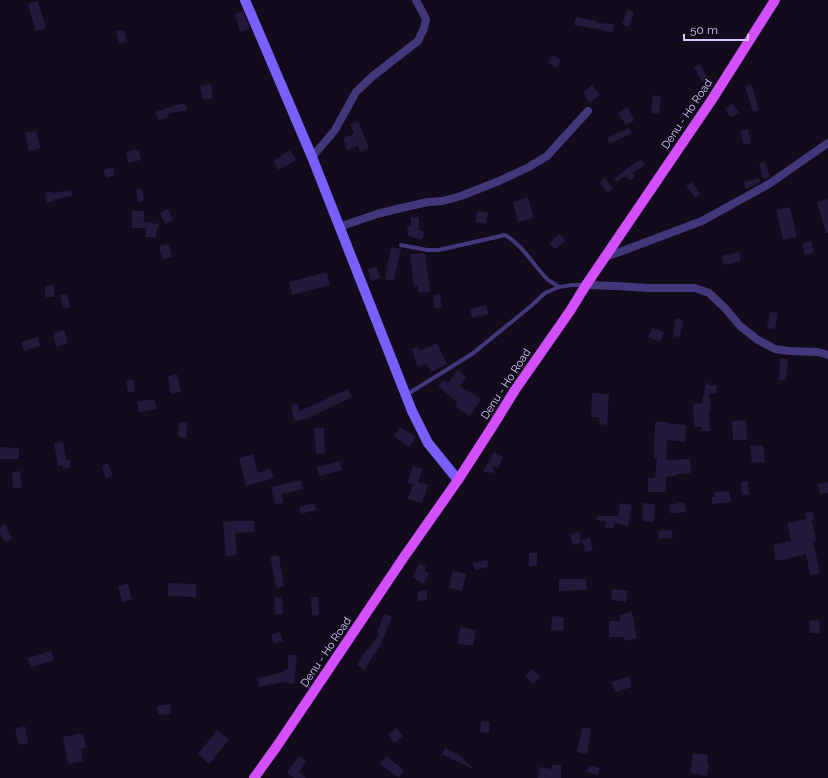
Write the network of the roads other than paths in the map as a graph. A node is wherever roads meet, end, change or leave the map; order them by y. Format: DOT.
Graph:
graph roads {
  1 [pos="245,0"];
  2 [pos="416,0"];
  3 [pos="775,0"];
  4 [pos="588,111"];
  5 [pos="828,143"];
  6 [pos="312,158"];
  7 [pos="339,227"];
  8 [pos="401,245"];
  9 [pos="605,257"];
  10 [pos="586,285"];
  11 [pos="559,287"];
  12 [pos="828,355"];
  13 [pos="406,396"];
  14 [pos="458,480"];
  15 [pos="254,778"];
  1 -- 6 [label="street"];
  2 -- 6 [label="street"];
  3 -- 9 [label="main road, Denu - Ho Road"];
  4 -- 7 [label="street"];
  5 -- 9 [label="street"];
  6 -- 7 [label="street"];
  7 -- 13 [label="street"];
  8 -- 11 [label="lane"];
  9 -- 10 [label="main road, Denu - Ho Road"];
  10 -- 11 [label="lane"];
  10 -- 12 [label="street"];
  10 -- 14 [label="main road, Denu - Ho Road"];
  11 -- 13 [label="lane"];
  13 -- 14 [label="street"];
  14 -- 15 [label="main road, Denu - Ho Road"];
}
